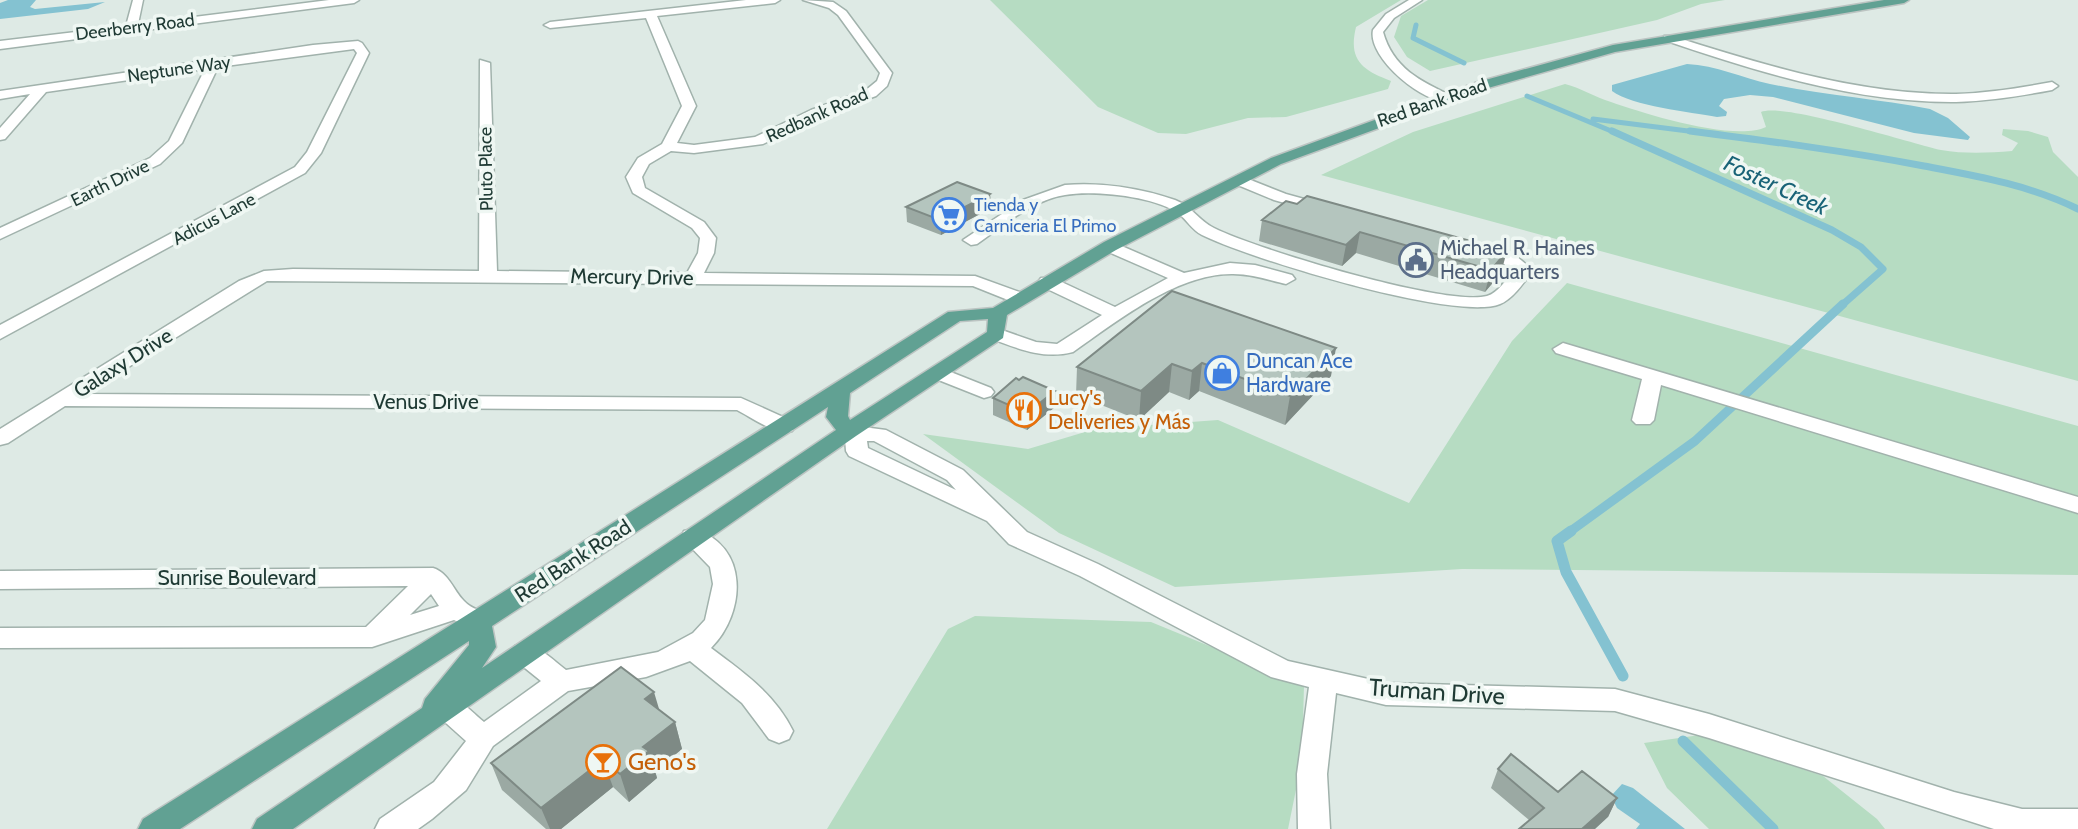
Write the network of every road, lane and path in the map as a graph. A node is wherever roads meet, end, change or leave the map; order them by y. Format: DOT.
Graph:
graph roads {
  1 [pos="138,0"];
  2 [pos="354,0"];
  3 [pos="775,0"];
  4 [pos="817,0"];
  5 [pos="1417,0"];
  6 [pos="1904,0"];
  7 [pos="650,14"];
  8 [pos="550,24"];
  9 [pos="131,28"];
  10 [pos="1668,38"];
  11 [pos="358,44"];
  12 [pos="0,45"];
  13 [pos="484,63"];
  14 [pos="213,65"];
  15 [pos="2052,86"];
  16 [pos="43,89"];
  17 [pos="0,94"];
  18 [pos="1447,99"];
  19 [pos="0,136"];
  20 [pos="669,146"];
  21 [pos="1238,180"];
  22 [pos="1183,208"];
  23 [pos="1344,215"];
  24 [pos="0,234"];
  25 [pos="971,240"];
  26 [pos="1110,246"];
  27 [pos="1459,246"];
  28 [pos="488,275"];
  29 [pos="694,277"];
  30 [pos="1179,278"];
  31 [pos="1286,279"];
  32 [pos="1047,282"];
  33 [pos="245,285"];
  34 [pos="1019,298"];
  35 [pos="1117,315"];
  36 [pos="997,323"];
  37 [pos="0,333"];
  38 [pos="1563,349"];
  39 [pos="937,373"];
  40 [pos="1653,376"];
  41 [pos="839,390"];
  42 [pos="984,392"];
  43 [pos="63,400"];
  44 [pos="1643,420"];
  45 [pos="784,426"];
  46 [pos="852,433"];
  47 [pos="0,439"];
  48 [pos="2078,505"];
  49 [pos="693,537"];
  50 [pos="433,577"];
  51 [pos="0,580"];
  52 [pos="467,616"];
  53 [pos="372,637"];
  54 [pos="0,638"];
  55 [pos="692,648"];
  56 [pos="525,653"];
  57 [pos="1324,680"];
  58 [pos="561,682"];
  59 [pos="447,707"];
  60 [pos="420,725"];
  61 [pos="779,731"];
  62 [pos="483,738"];
  63 [pos="2000,821"];
  64 [pos="2078,823"];
  65 [pos="284,825"];
  66 [pos="154,829"];
  67 [pos="391,829"];
  68 [pos="1314,829"];
  1 -- 9 [label="street"];
  2 -- 9 [label="street, Deerberry Road"];
  3 -- 7 [label="street"];
  4 -- 20 [label="street, Redbank Road"];
  5 -- 18 [label="street"];
  6 -- 10 [label="main road, Red Bank Road"];
  7 -- 8 [label="street"];
  7 -- 20 [label="street"];
  9 -- 12 [label="street, Deerberry Road"];
  10 -- 15 [label="street"];
  10 -- 18 [label="main road, Red Bank Road"];
  11 -- 14 [label="street, Neptune Way"];
  11 -- 37 [label="street, Adicus Lane"];
  13 -- 28 [label="street, Pluto Place"];
  14 -- 16 [label="street, Neptune Way"];
  14 -- 24 [label="street, Earth Drive"];
  16 -- 17 [label="street, Neptune Way"];
  16 -- 19 [label="street"];
  18 -- 21 [label="main road, Red Bank Road"];
  20 -- 29 [label="street"];
  21 -- 22 [label="main road, Red Bank Road"];
  21 -- 23 [label="street"];
  22 -- 25 [label="street"];
  22 -- 26 [label="main road, Red Bank Road"];
  22 -- 27 [label="street"];
  26 -- 30 [label="street"];
  26 -- 32 [label="main road, Red Bank Road"];
  28 -- 29 [label="street, Mercury Drive"];
  28 -- 33 [label="street, Mercury Drive"];
  29 -- 34 [label="street, Mercury Drive"];
  30 -- 31 [label="street"];
  30 -- 35 [label="street"];
  32 -- 34 [label="main road, Red Bank Road"];
  32 -- 35 [label="street"];
  33 -- 43 [label="street, Galaxy Drive"];
  34 -- 36 [label="main road, Red Bank Road"];
  35 -- 36 [label="street"];
  36 -- 39 [label="main road, Red Bank Road"];
  36 -- 41 [label="main road, Red Bank Road"];
  38 -- 40 [label="street"];
  39 -- 42 [label="street"];
  39 -- 46 [label="main road, Red Bank Road"];
  40 -- 44 [label="street"];
  40 -- 48 [label="street"];
  41 -- 45 [label="main road, Red Bank Road"];
  41 -- 46 [label="main road"];
  43 -- 45 [label="street, Venus Drive"];
  43 -- 47 [label="street, Galaxy Drive"];
  45 -- 52 [label="main road, Red Bank Road"];
  46 -- 49 [label="main road, Red Bank Road"];
  46 -- 57 [label="street, Truman Drive"];
  49 -- 55 [label="street"];
  49 -- 56 [label="main road, Red Bank Road"];
  50 -- 51 [label="street, Sunrise Boulevard"];
  50 -- 52 [label="street"];
  50 -- 53 [label="street"];
  52 -- 53 [label="street"];
  52 -- 60 [label="main road"];
  52 -- 66 [label="main road, Red Bank Road"];
  53 -- 54 [label="street"];
  55 -- 58 [label="street"];
  55 -- 61 [label="street"];
  56 -- 58 [label="street"];
  56 -- 59 [label="main road, Red Bank Road"];
  57 -- 63 [label="street, Truman Drive"];
  57 -- 68 [label="street"];
  58 -- 62 [label="street"];
  59 -- 60 [label="main road, Red Bank Road"];
  59 -- 62 [label="street"];
  60 -- 65 [label="main road, Red Bank Road"];
  62 -- 67 [label="street"];
  63 -- 64 [label="street, Truman Drive"];
}
